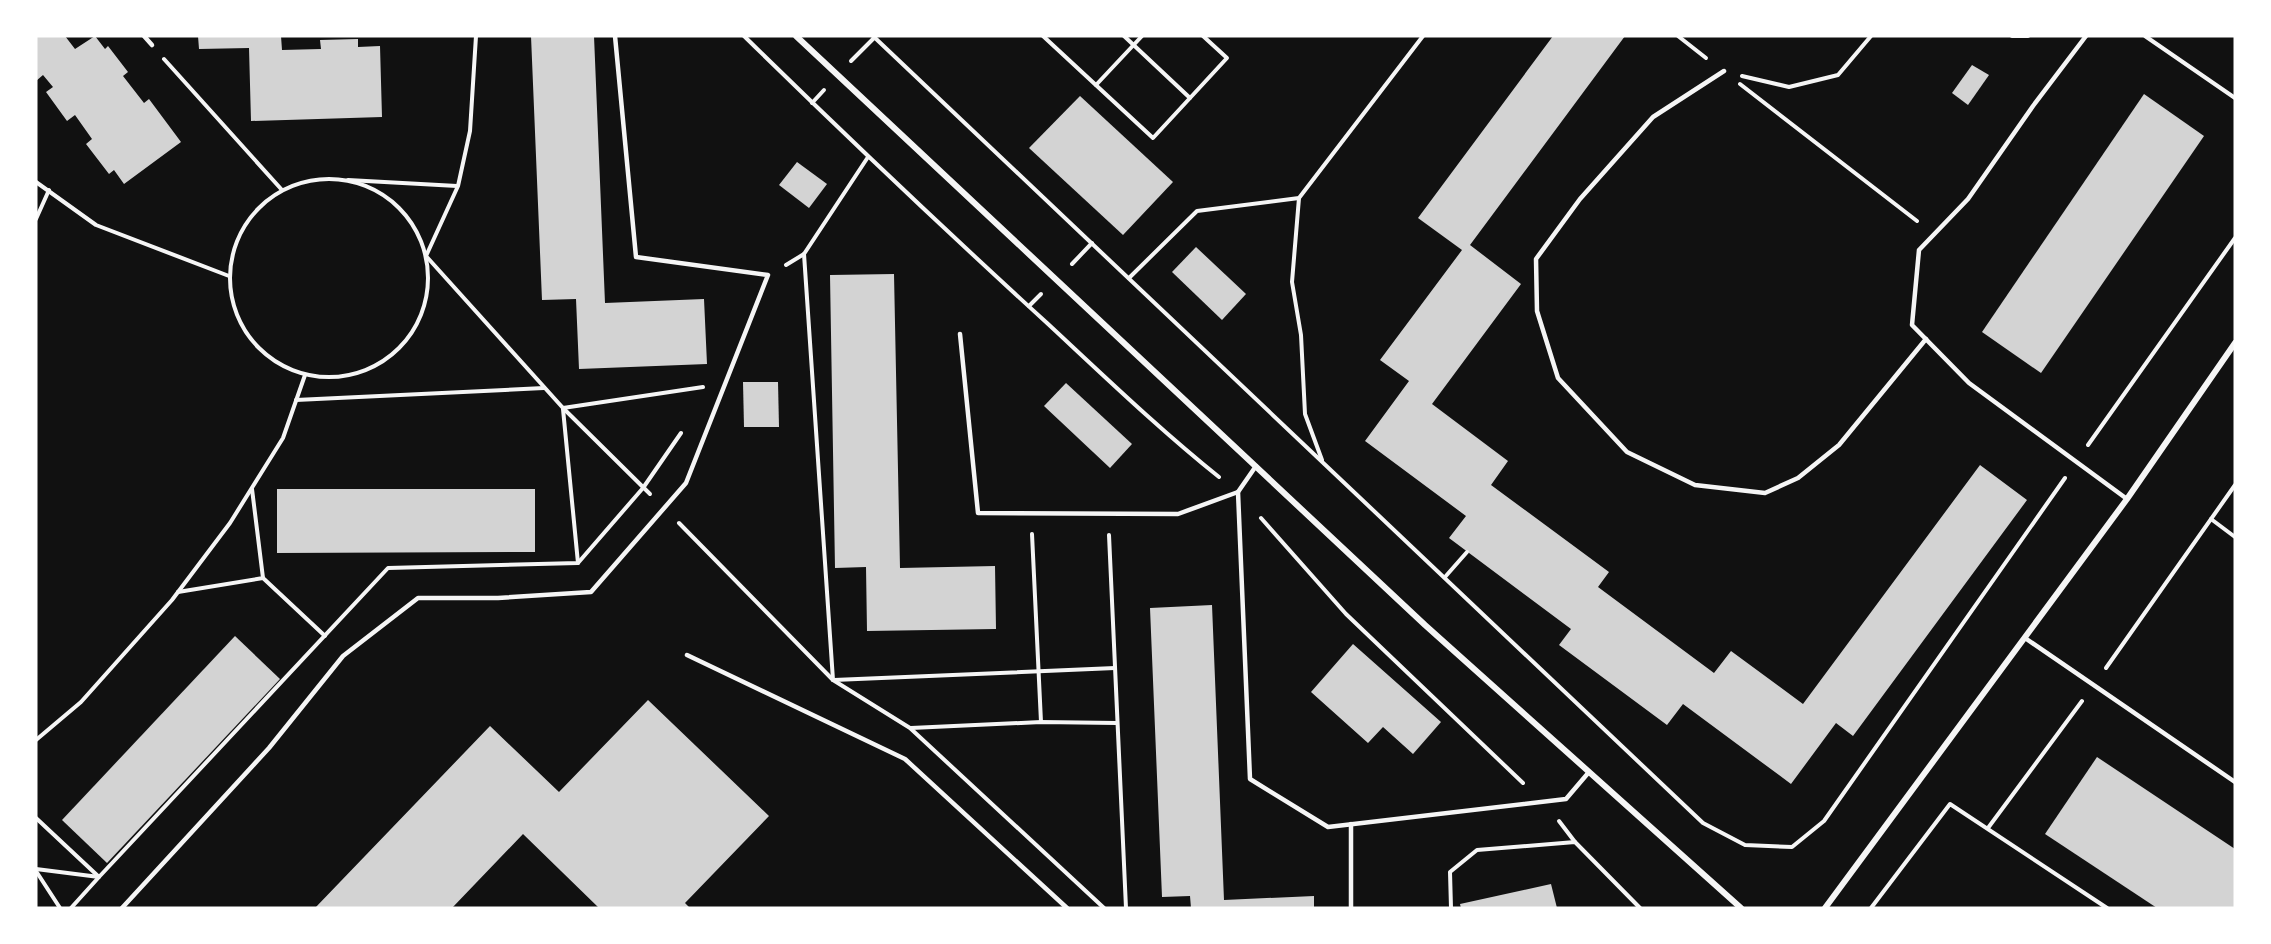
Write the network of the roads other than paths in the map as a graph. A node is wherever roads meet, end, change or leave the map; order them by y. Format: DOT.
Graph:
graph roads {
  1 [pos="144,36"];
  2 [pos="615,36"];
  3 [pos="796,36"];
  4 [pos="2086,36"];
  5 [pos="152,45"];
  6 [pos="1724,72"];
  7 [pos="960,334"];
  8 [pos="1926,339"];
  9 [pos="2235,343"];
  10 [pos="1256,466"];
  11 [pos="1238,492"];
  12 [pos="2127,499"];
  13 [pos="2025,638"];
  14 [pos="687,656"];
  15 [pos="1589,772"];
  16 [pos="2235,782"];
  17 [pos="1351,824"];
  18 [pos="122,908"];
  19 [pos="1067,908"];
  20 [pos="1351,908"];
  21 [pos="1741,908"];
  22 [pos="1825,908"];
  1 -- 5 [label="lane"];
  2 -- 18 [label="lane"];
  3 -- 10 [label="street"];
  4 -- 8 [label="lane"];
  6 -- 8 [label="lane"];
  7 -- 11 [label="lane"];
  8 -- 12 [label="lane"];
  9 -- 12 [label="street"];
  10 -- 11 [label="lane"];
  10 -- 15 [label="street"];
  11 -- 17 [label="lane"];
  12 -- 13 [label="street"];
  13 -- 16 [label="lane"];
  13 -- 22 [label="street"];
  14 -- 19 [label="lane"];
  15 -- 17 [label="lane"];
  15 -- 21 [label="street"];
  17 -- 20 [label="lane"];
}
